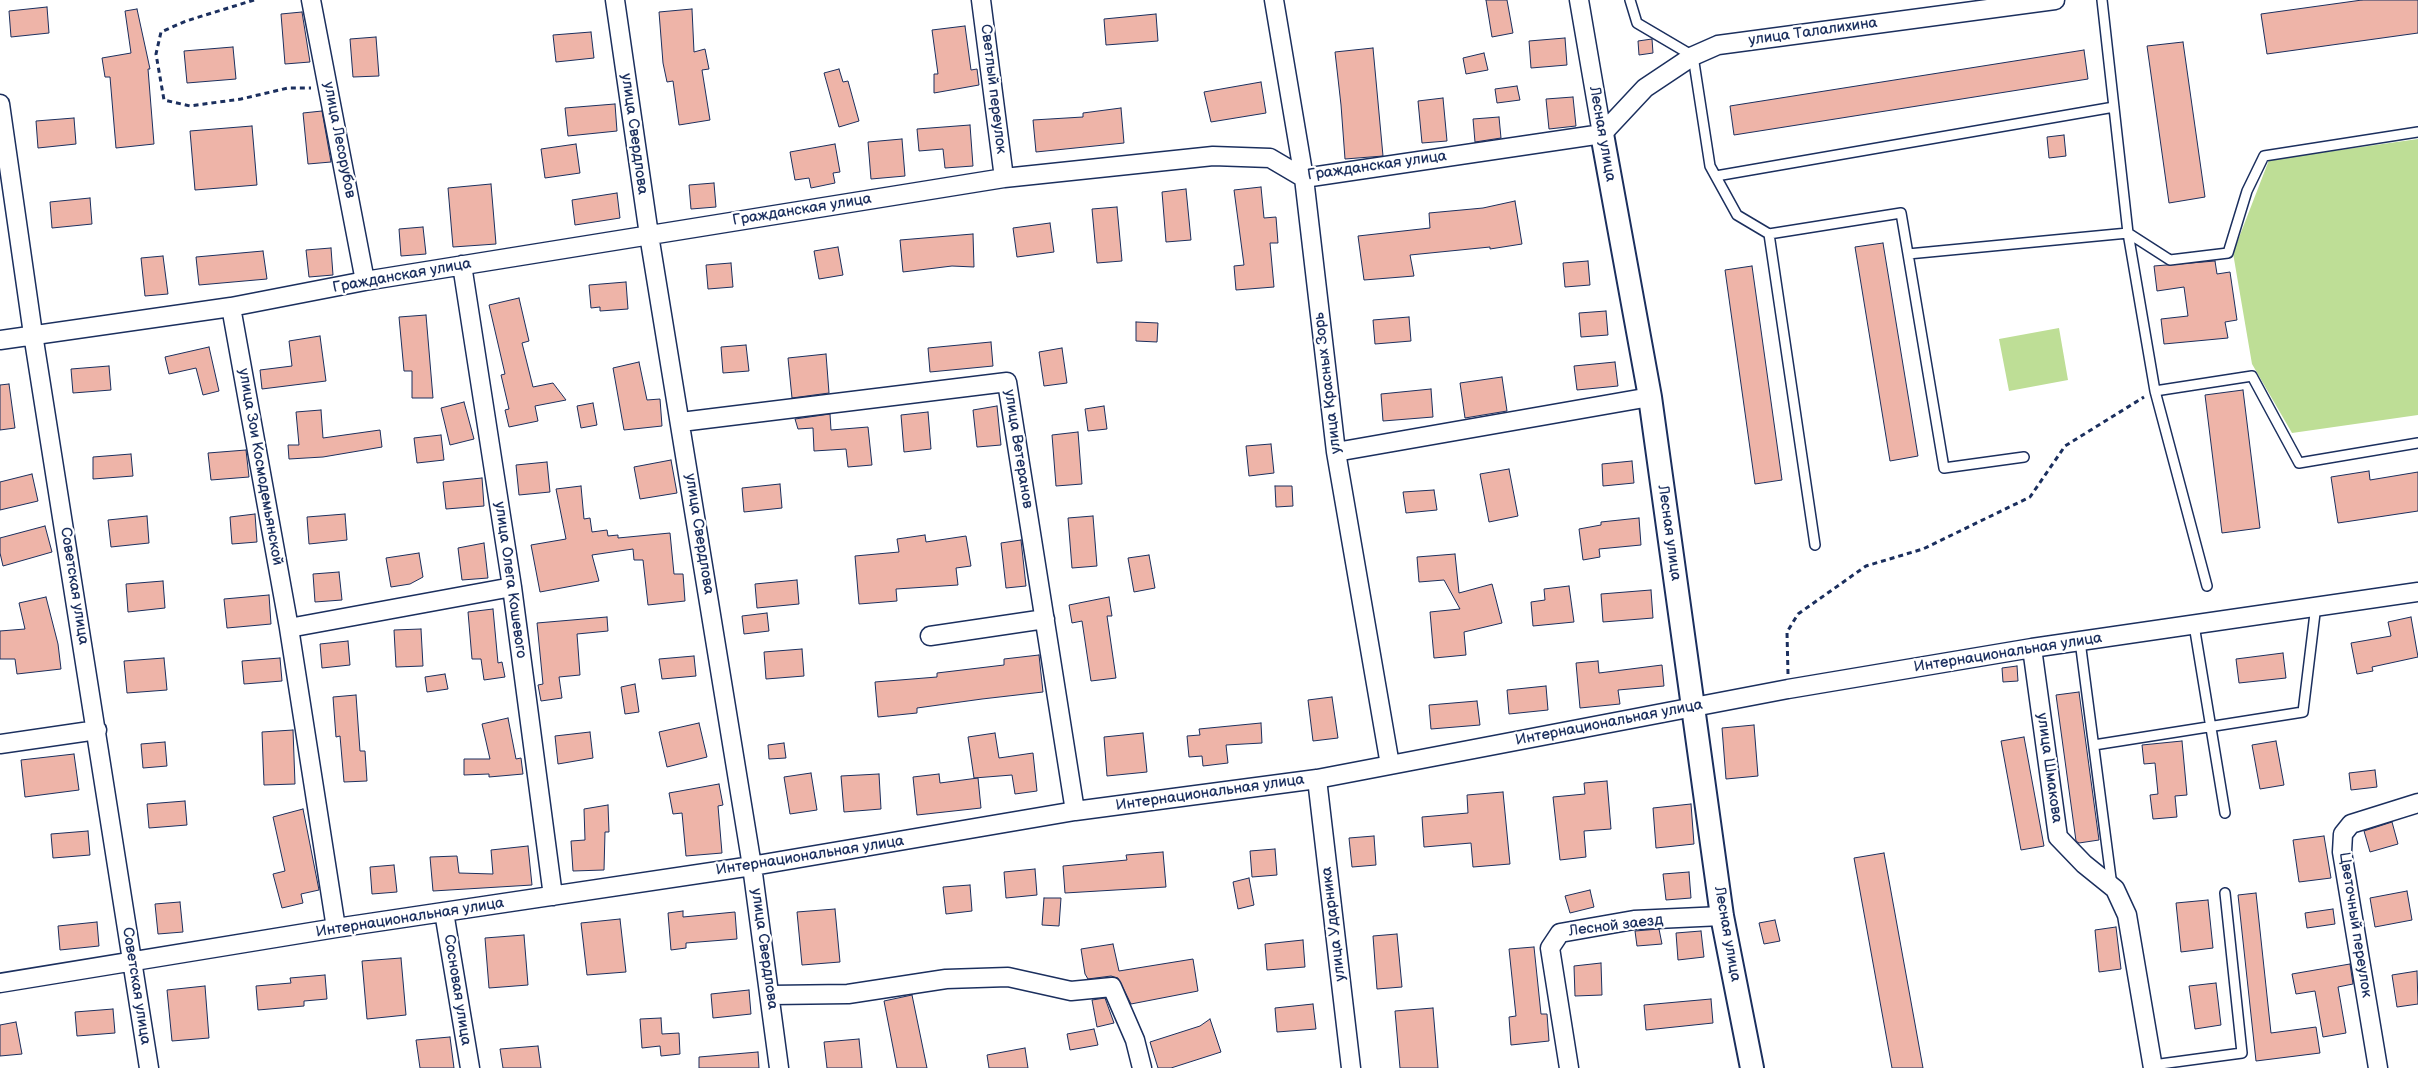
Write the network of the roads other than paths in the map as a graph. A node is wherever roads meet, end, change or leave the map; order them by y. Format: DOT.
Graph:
graph roads {
  1 [pos="311,0"];
  2 [pos="615,0"];
  3 [pos="981,0"];
  4 [pos="1274,0"];
  5 [pos="1579,0"];
  6 [pos="1630,0"];
  7 [pos="2054,0"];
  8 [pos="2102,0"];
  9 [pos="1692,56"];
  10 [pos="0,104"];
  11 [pos="2114,107"];
  12 [pos="2418,132"];
  13 [pos="1602,134"];
  14 [pos="1716,176"];
  15 [pos="1004,178"];
  16 [pos="1304,178"];
  17 [pos="2128,233"];
  18 [pos="1769,234"];
  19 [pos="649,235"];
  20 [pos="1908,254"];
  21 [pos="462,266"];
  22 [pos="365,281"];
  23 [pos="231,307"];
  24 [pos="33,334"];
  25 [pos="0,340"];
  26 [pos="2155,391"];
  27 [pos="1650,397"];
  28 [pos="681,422"];
  29 [pos="2418,443"];
  30 [pos="1336,452"];
  31 [pos="2024,457"];
  32 [pos="1815,545"];
  33 [pos="2207,586"];
  34 [pos="512,588"];
  35 [pos="2418,592"];
  36 [pos="2316,606"];
  37 [pos="1045,619"];
  38 [pos="2194,625"];
  39 [pos="289,628"];
  40 [pos="930,636"];
  41 [pos="2080,641"];
  42 [pos="2032,648"];
  43 [pos="1694,707"];
  44 [pos="2211,726"];
  45 [pos="97,730"];
  46 [pos="0,744"];
  47 [pos="2094,745"];
  48 [pos="1390,765"];
  49 [pos="1317,779"];
  50 [pos="2418,803"];
  51 [pos="1075,811"];
  52 [pos="2225,813"];
  53 [pos="752,866"];
  54 [pos="2112,886"];
  55 [pos="2225,893"];
  56 [pos="553,896"];
  57 [pos="444,912"];
  58 [pos="1722,916"];
  59 [pos="336,928"];
  60 [pos="132,963"];
  61 [pos="0,983"];
  62 [pos="771,995"];
  63 [pos="2153,1066"];
  64 [pos="149,1068"];
  65 [pos="470,1068"];
  66 [pos="779,1068"];
  67 [pos="1142,1068"];
  68 [pos="1351,1068"];
  69 [pos="1569,1068"];
  70 [pos="1752,1068"];
  71 [pos="2378,1068"];
  1 -- 22 [label="street, улица Лесорубов"];
  2 -- 19 [label="street, улица Свердлова"];
  3 -- 15 [label="street, Светлый переулок"];
  4 -- 16 [label="street, улица Красных Зорь"];
  5 -- 13 [label="street, Лесная улица"];
  6 -- 9 [label="lane"];
  7 -- 9 [label="street, улица Талалихина"];
  8 -- 11 [label="lane"];
  9 -- 13 [label="street, улица Талалихина"];
  9 -- 14 [label="lane"];
  10 -- 24 [label="street, Советская улица"];
  11 -- 14 [label="lane"];
  11 -- 17 [label="lane"];
  12 -- 17 [label="lane"];
  13 -- 16 [label="street, Гражданская улица"];
  13 -- 27 [label="street, Лесная улица"];
  14 -- 18 [label="lane"];
  15 -- 16 [label="street, Гражданская улица"];
  15 -- 19 [label="street, Гражданская улица"];
  16 -- 30 [label="street, улица Красных Зорь"];
  17 -- 20 [label="lane"];
  17 -- 26 [label="lane"];
  18 -- 20 [label="lane"];
  18 -- 32 [label="lane"];
  19 -- 21 [label="street, Гражданская улица"];
  19 -- 28 [label="street, улица Свердлова"];
  20 -- 31 [label="lane"];
  21 -- 22 [label="street, Гражданская улица"];
  21 -- 34 [label="street, улица Олега Кошевого"];
  22 -- 23 [label="street, Гражданская улица"];
  23 -- 24 [label="street, Гражданская улица"];
  23 -- 39 [label="street, улица Зои Космодемьянской"];
  24 -- 25 [label="street, Гражданская улица"];
  24 -- 45 [label="street, Советская улица"];
  26 -- 29 [label="lane"];
  26 -- 33 [label="lane"];
  27 -- 30 [label="street"];
  27 -- 43 [label="street, Лесная улица"];
  28 -- 37 [label="street, улица Ветеранов"];
  28 -- 53 [label="street, улица Свердлова"];
  30 -- 48 [label="street, улица Красных Зорь"];
  34 -- 39 [label="street"];
  34 -- 56 [label="street, улица Олега Кошевого"];
  35 -- 36 [label="street, Интернациональная улица"];
  36 -- 38 [label="street, Интернациональная улица"];
  36 -- 44 [label="lane"];
  37 -- 40 [label="street"];
  37 -- 51 [label="street, улица Ветеранов"];
  38 -- 41 [label="street, Интернациональная улица"];
  38 -- 44 [label="lane"];
  39 -- 59 [label="street, улица Зои Космодемьянской"];
  41 -- 42 [label="street, Интернациональная улица"];
  41 -- 47 [label="lane"];
  42 -- 43 [label="street, Интернациональная улица"];
  42 -- 54 [label="street, улица Шмакова"];
  43 -- 48 [label="street, Интернациональная улица"];
  43 -- 58 [label="street, Лесная улица"];
  44 -- 47 [label="lane"];
  44 -- 52 [label="lane"];
  45 -- 46 [label="street"];
  45 -- 60 [label="street, Советская улица"];
  47 -- 54 [label="lane"];
  48 -- 49 [label="street, Интернациональная улица"];
  49 -- 51 [label="street, Интернациональная улица"];
  49 -- 68 [label="street, улица Ударника"];
  50 -- 71 [label="street, Цветочный переулок"];
  51 -- 53 [label="street, Интернациональная улица"];
  53 -- 56 [label="street, Интернациональная улица"];
  53 -- 62 [label="street, улица Свердлова"];
  54 -- 63 [label="street, улица Шмакова"];
  55 -- 63 [label="lane"];
  56 -- 57 [label="street, Интернациональная улица"];
  57 -- 59 [label="street, Интернациональная улица"];
  57 -- 65 [label="street, Сосновая улица"];
  58 -- 69 [label="street, Лесной заезд"];
  58 -- 70 [label="street, Лесная улица"];
  59 -- 60 [label="street, Интернациональная улица"];
  60 -- 61 [label="street, Интернациональная улица"];
  60 -- 64 [label="street, Советская улица"];
  62 -- 66 [label="street, улица Свердлова"];
  62 -- 67 [label="street"];
}
